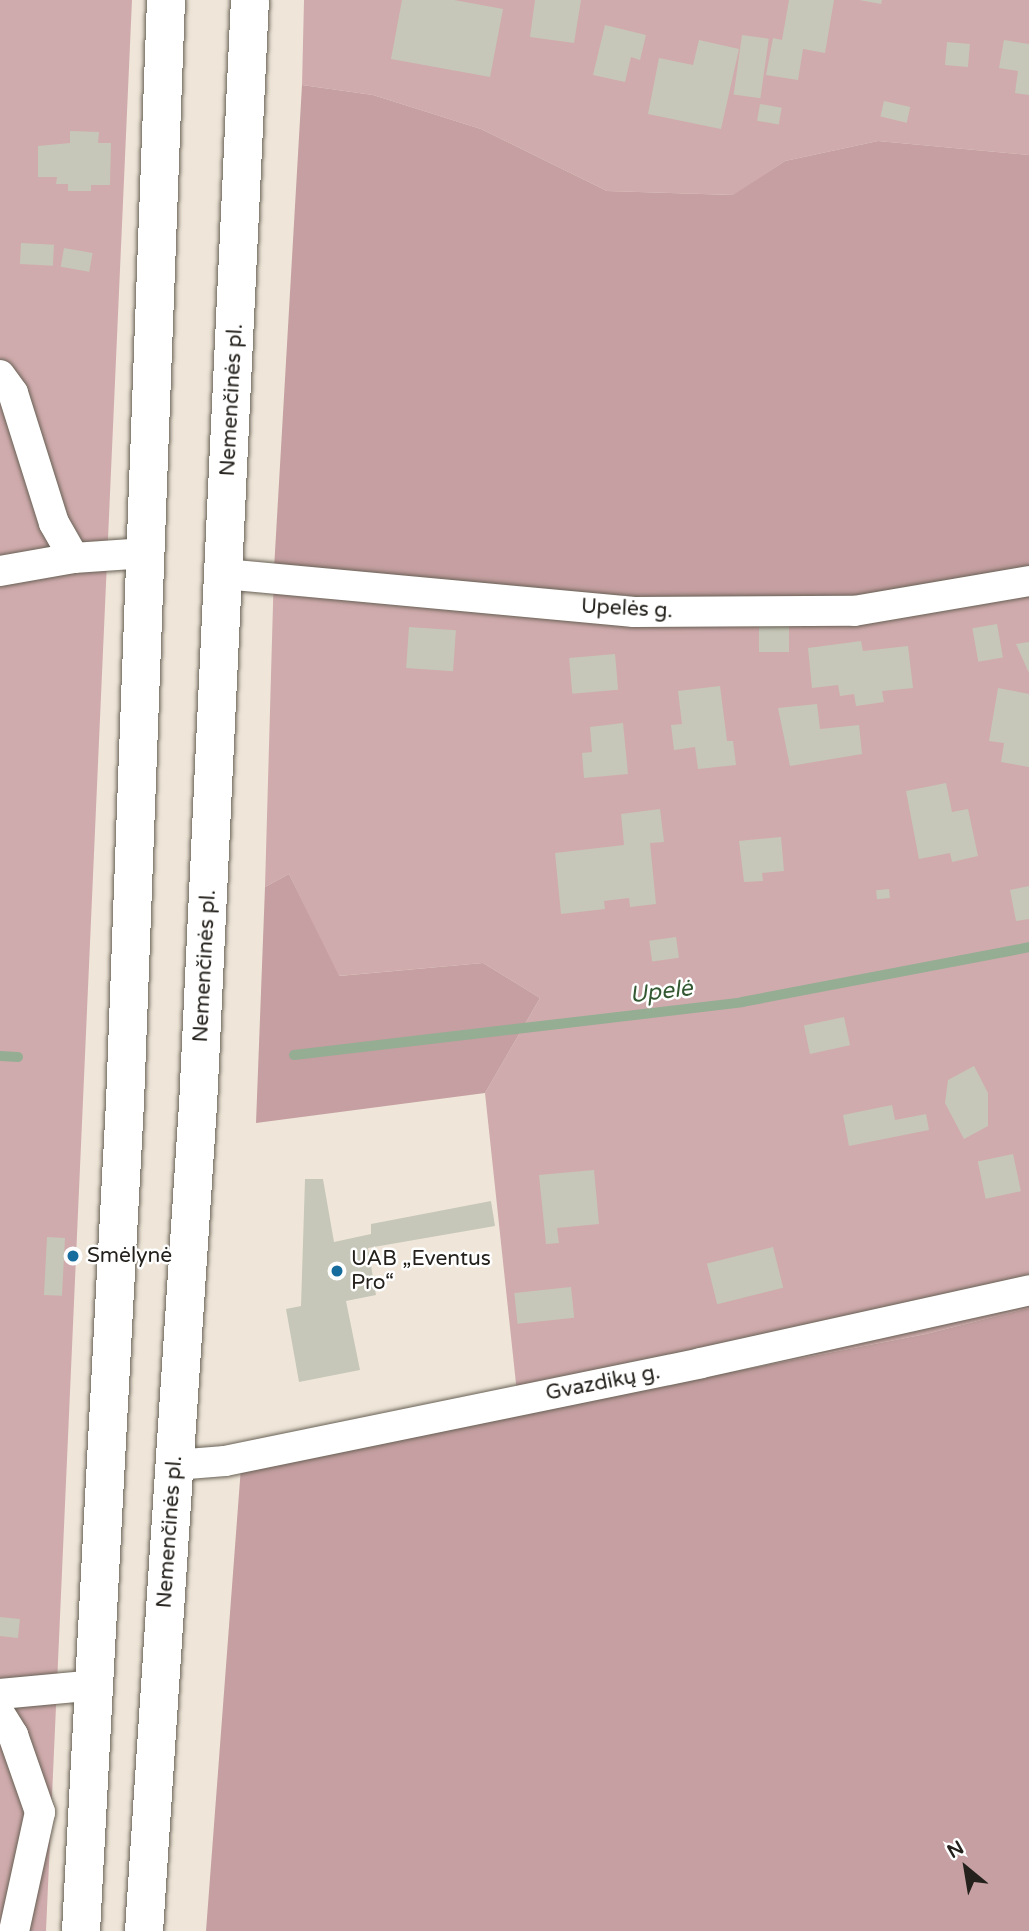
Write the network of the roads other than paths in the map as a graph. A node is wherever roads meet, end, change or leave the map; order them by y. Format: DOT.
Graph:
graph roads {
  1 [pos="166,0"];
  2 [pos="250,0"];
  3 [pos="0,375"];
  4 [pos="146,553"];
  5 [pos="74,558"];
  6 [pos="0,571"];
  7 [pos="224,574"];
  8 [pos="1029,581"];
  9 [pos="1029,1290"];
  10 [pos="175,1465"];
  11 [pos="97,1685"];
  12 [pos="0,1694"];
  13 [pos="0,1714"];
  14 [pos="14,1931"];
  15 [pos="80,1931"];
  16 [pos="144,1931"];
  1 -- 4 [label="main road"];
  2 -- 7 [label="main road, Nemenčinės pl."];
  3 -- 5 [label="street"];
  4 -- 5 [label="street"];
  4 -- 11 [label="main road"];
  5 -- 6 [label="street"];
  7 -- 8 [label="street, Upelės g."];
  7 -- 10 [label="main road, Nemenčinės pl."];
  9 -- 10 [label="street, Gvazdikų g."];
  10 -- 16 [label="main road, Nemenčinės pl."];
  11 -- 12 [label="street"];
  11 -- 15 [label="main road"];
  13 -- 14 [label="street"];
}
